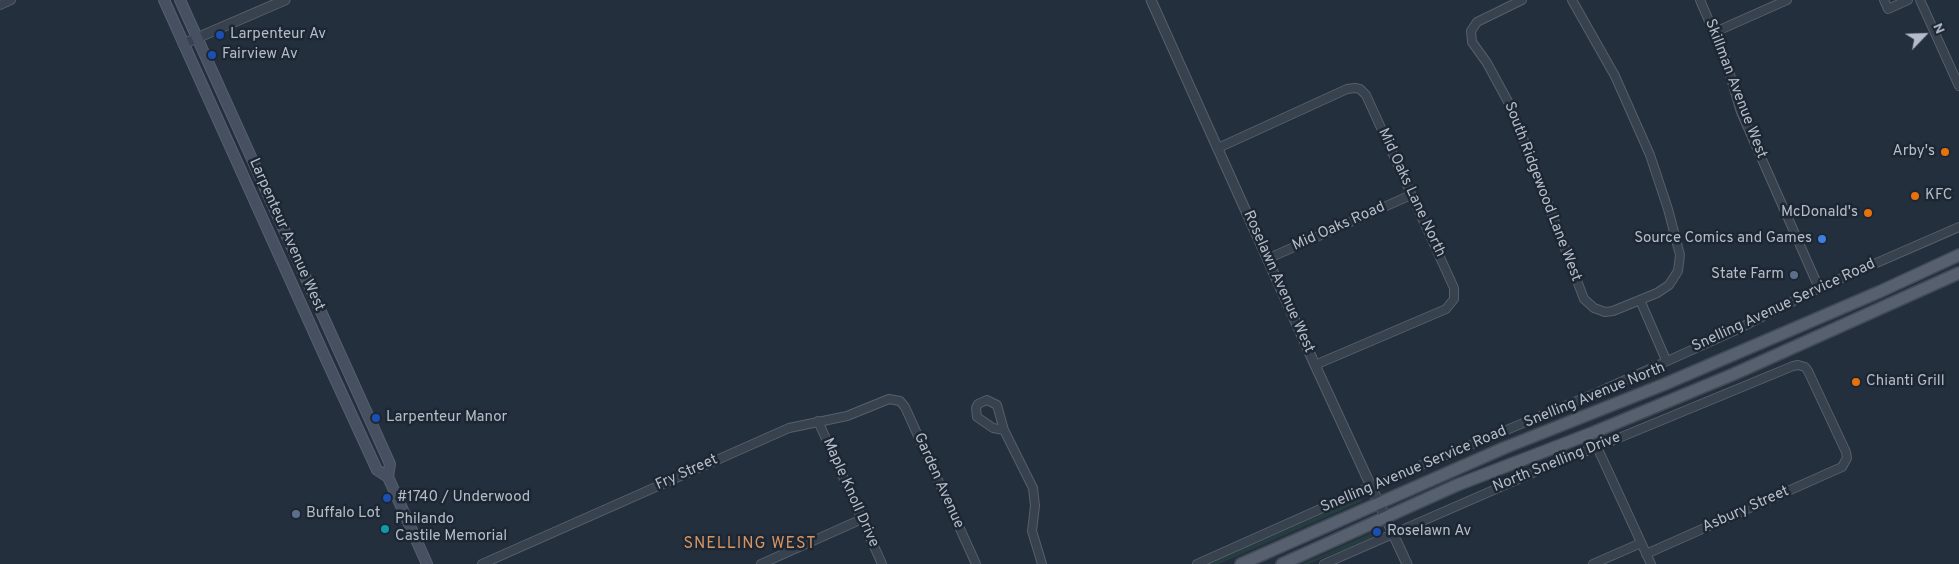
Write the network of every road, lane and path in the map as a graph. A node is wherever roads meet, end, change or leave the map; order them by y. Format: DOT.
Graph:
graph roads {
  1 [pos="11,0"];
  2 [pos="164,0"];
  3 [pos="180,0"];
  4 [pos="286,0"];
  5 [pos="1151,0"];
  6 [pos="1522,0"];
  7 [pos="1572,0"];
  8 [pos="1700,0"];
  9 [pos="1786,0"];
  10 [pos="1884,0"];
  11 [pos="1908,0"];
  12 [pos="1920,0"];
  13 [pos="0,5"];
  14 [pos="1715,32"];
  15 [pos="196,38"];
  16 [pos="183,44"];
  17 [pos="1959,86"];
  18 [pos="1218,148"];
  19 [pos="1411,195"];
  20 [pos="1959,227"];
  21 [pos="1959,255"];
  22 [pos="1267,259"];
  23 [pos="300,268"];
  24 [pos="1959,273"];
  25 [pos="287,274"];
  26 [pos="1818,288"];
  27 [pos="1640,300"];
  28 [pos="1666,360"];
  29 [pos="1315,366"];
  30 [pos="896,400"];
  31 [pos="818,421"];
  32 [pos="1004,430"];
  33 [pos="1597,447"];
  34 [pos="1845,464"];
  35 [pos="388,477"];
  36 [pos="1371,487"];
  37 [pos="1379,503"];
  38 [pos="1386,518"];
  39 [pos="862,519"];
  40 [pos="1393,534"];
  41 [pos="1641,543"];
  42 [pos="1646,554"];
  43 [pos="426,563"];
  44 [pos="482,564"];
  45 [pos="761,564"];
  46 [pos="882,564"];
  47 [pos="976,564"];
  48 [pos="1042,564"];
  49 [pos="1197,564"];
  50 [pos="1241,564"];
  51 [pos="1282,564"];
  52 [pos="1324,564"];
  53 [pos="1407,564"];
  54 [pos="1593,564"];
  55 [pos="1651,564"];
  1 -- 13 [label="street"];
  2 -- 16 [label="main road, Larpenteur Avenue West"];
  3 -- 15 [label="main road, Larpenteur Avenue West"];
  4 -- 15 [label="street"];
  5 -- 18 [label="street, Roselawn Avenue West"];
  6 -- 27 [label="street, South Ridgewood Lane West"];
  7 -- 27 [label="street"];
  8 -- 14 [label="street, Skillman Avenue West"];
  9 -- 14 [label="street"];
  10 -- 11 [label="street"];
  12 -- 17 [label="street"];
  14 -- 26 [label="street, Skillman Avenue West"];
  15 -- 16 [label="street"];
  15 -- 23 [label="main road, Larpenteur Avenue West"];
  16 -- 25 [label="main road, Larpenteur Avenue West"];
  18 -- 19 [label="street, Mid Oaks Lane North"];
  18 -- 22 [label="street, Roselawn Avenue West"];
  19 -- 22 [label="street, Mid Oaks Road"];
  19 -- 29 [label="street, Mid Oaks Lane North"];
  20 -- 26 [label="street, Snelling Avenue Service Road"];
  21 -- 37 [label="main road, Snelling Avenue North"];
  22 -- 29 [label="street, Roselawn Avenue West"];
  23 -- 25 [label="main road"];
  23 -- 35 [label="main road, Larpenteur Avenue West"];
  24 -- 38 [label="main road"];
  25 -- 35 [label="main road, Larpenteur Avenue West"];
  26 -- 28 [label="street, Snelling Avenue Service Road"];
  27 -- 28 [label="street"];
  28 -- 36 [label="street, Snelling Avenue Service Road"];
  29 -- 36 [label="street, Roselawn Avenue West"];
  30 -- 31 [label="street, Fry Street"];
  30 -- 47 [label="street, Garden Avenue"];
  31 -- 39 [label="street, Maple Knoll Drive"];
  31 -- 44 [label="street, Fry Street"];
  32 -- 48 [label="street"];
  33 -- 34 [label="street, North Snelling Drive"];
  33 -- 40 [label="street, North Snelling Drive"];
  33 -- 41 [label="street"];
  34 -- 42 [label="street, Asbury Street"];
  35 -- 43 [label="main road, Larpenteur Avenue West"];
  36 -- 37 [label="street, Roselawn Avenue West"];
  36 -- 49 [label="street, Snelling Avenue Service Road"];
  37 -- 38 [label="street, Roselawn Avenue West"];
  37 -- 50 [label="main road, Snelling Avenue North"];
  38 -- 40 [label="street, Roselawn Avenue West"];
  38 -- 51 [label="main road"];
  39 -- 45 [label="street"];
  39 -- 46 [label="street, Maple Knoll Drive"];
  40 -- 52 [label="street, North Snelling Drive"];
  40 -- 53 [label="street, Roselawn Avenue West"];
  41 -- 42 [label="street"];
  41 -- 54 [label="street"];
  42 -- 55 [label="street"];
}
